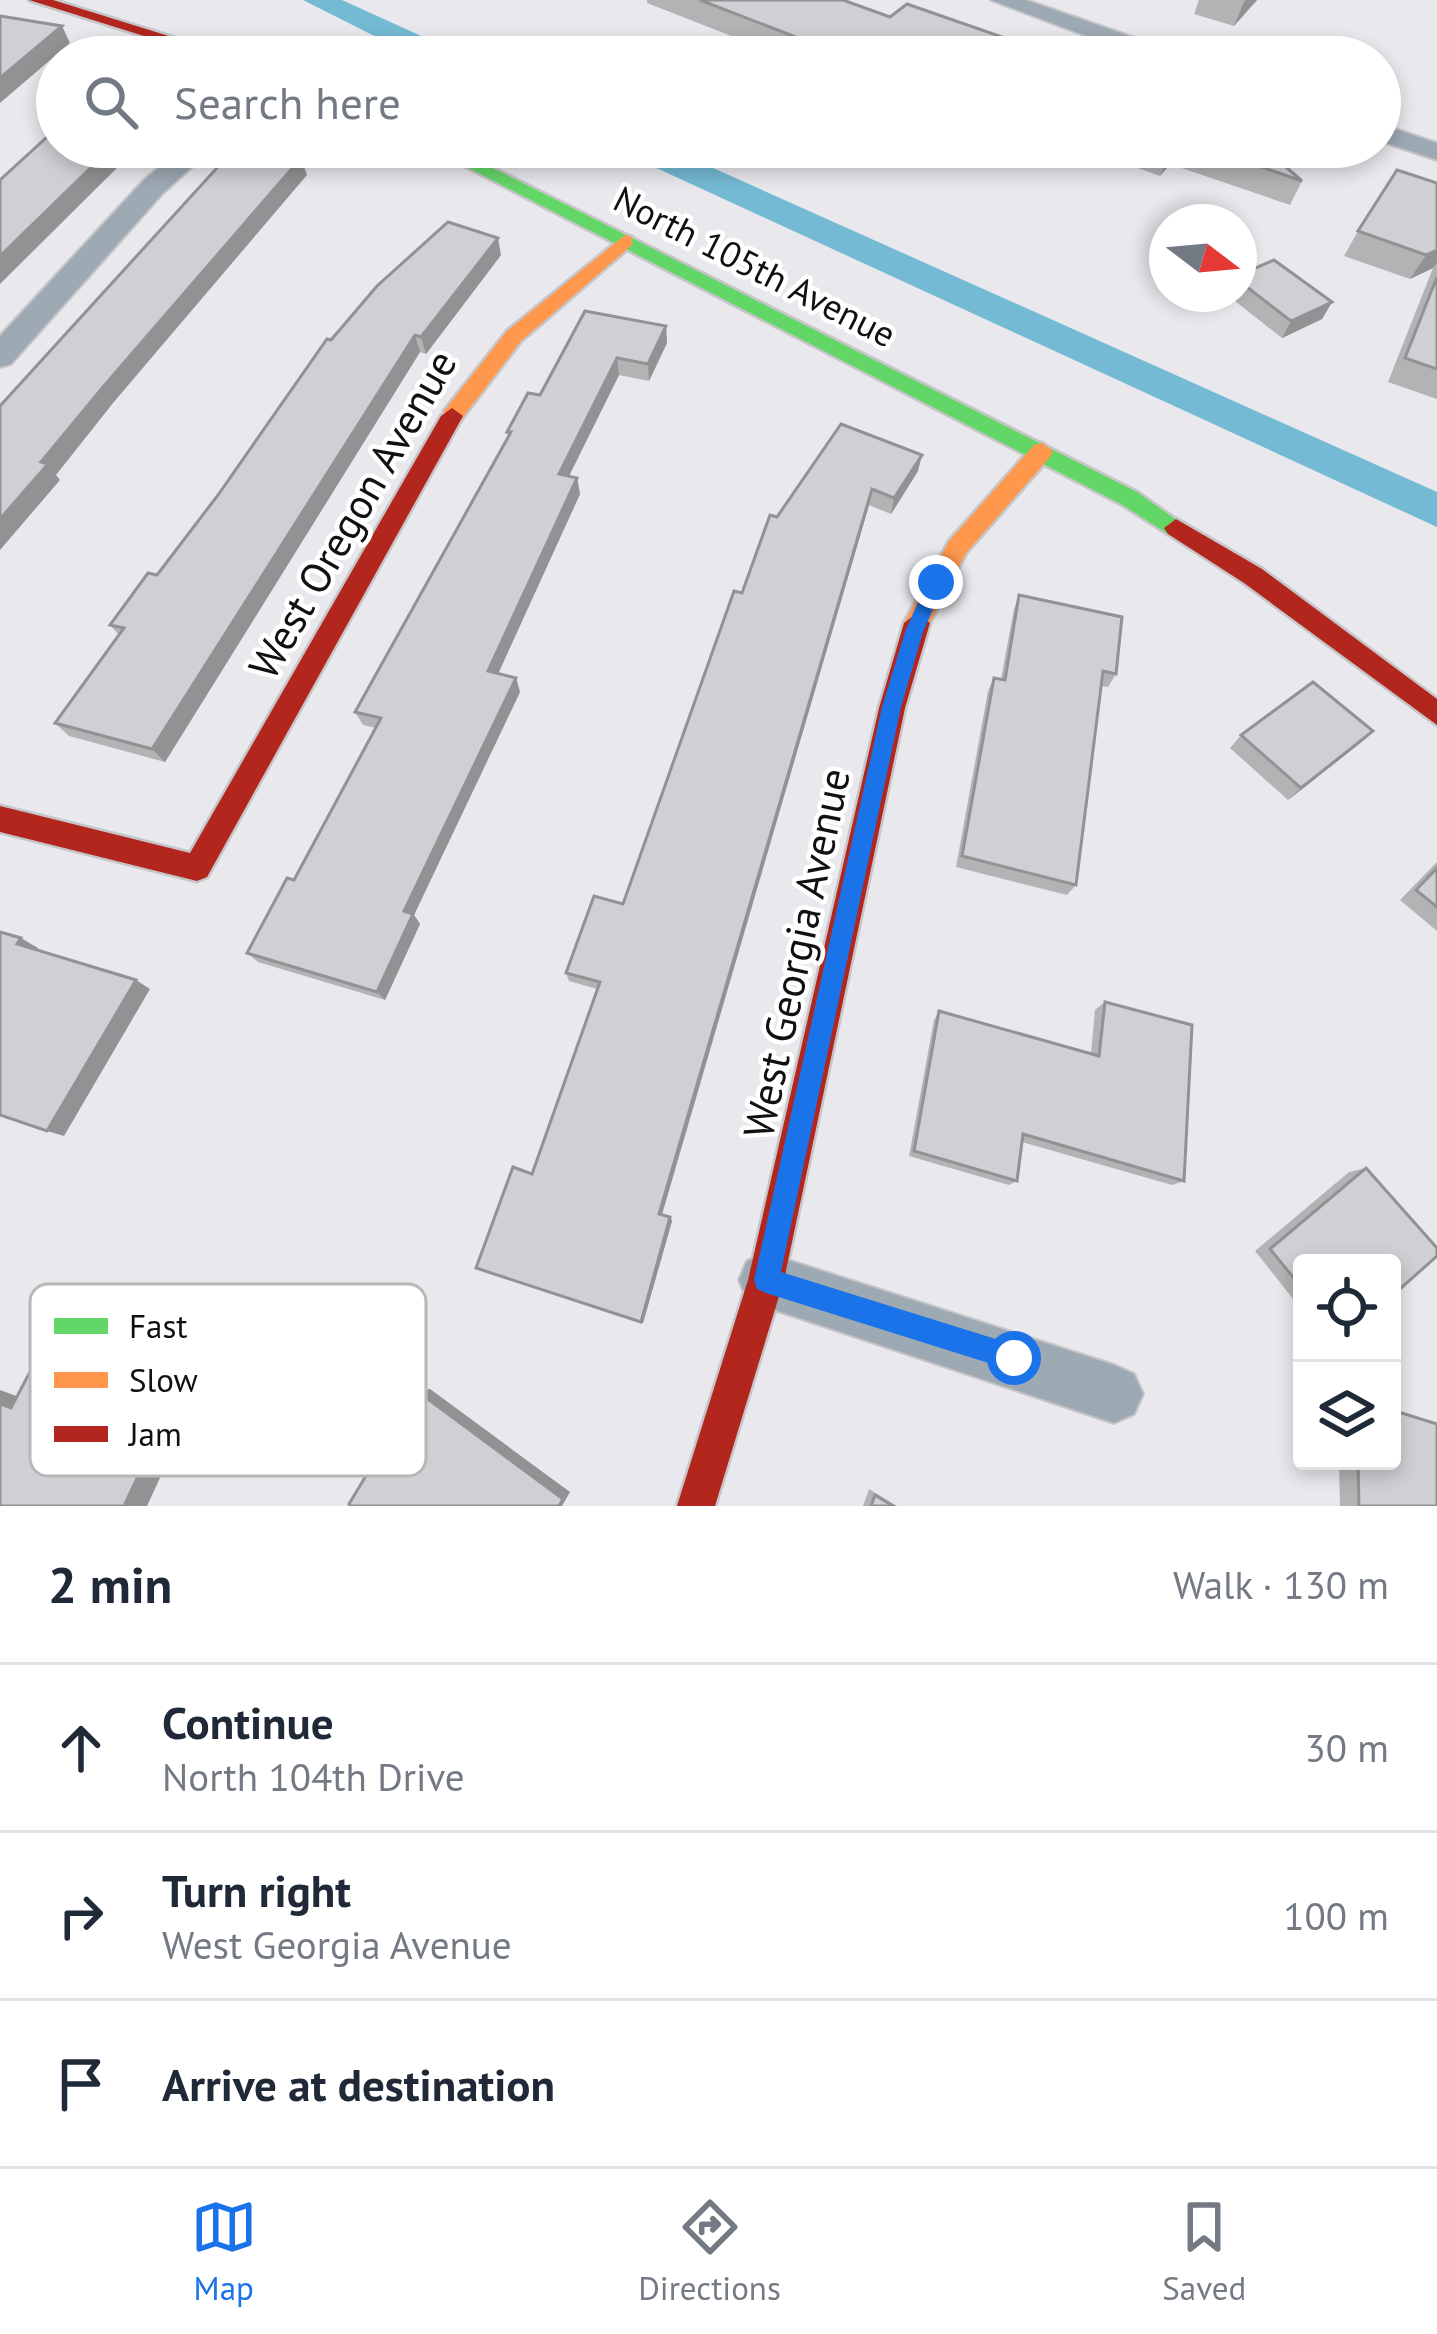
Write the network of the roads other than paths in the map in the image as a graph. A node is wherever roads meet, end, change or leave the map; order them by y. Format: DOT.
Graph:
graph roads {
  1 [pos="37,0"];
  2 [pos="1003,0"];
  3 [pos="157,36"];
  4 [pos="1106,36"];
  5 [pos="1401,139"];
  6 [pos="1437,152"];
  7 [pos="176,168"];
  8 [pos="478,168"];
  9 [pos="625,241"];
  10 [pos="0,356"];
  11 [pos="1042,451"];
  12 [pos="1437,714"];
  13 [pos="0,819"];
  14 [pos="766,1280"];
  15 [pos="1114,1394"];
  16 [pos="696,1506"];
  1 -- 3 [label="street"];
  2 -- 4 [label="street"];
  5 -- 6 [label="street"];
  7 -- 10 [label="street"];
  8 -- 9 [label="street, North 105th Avenue"];
  9 -- 11 [label="street, North 105th Avenue"];
  9 -- 13 [label="street, West Oregon Avenue"];
  11 -- 12 [label="street, North 105th Avenue"];
  11 -- 14 [label="street, West Georgia Avenue"];
  14 -- 15 [label="street"];
  14 -- 16 [label="street, West Georgia Avenue"];
}
